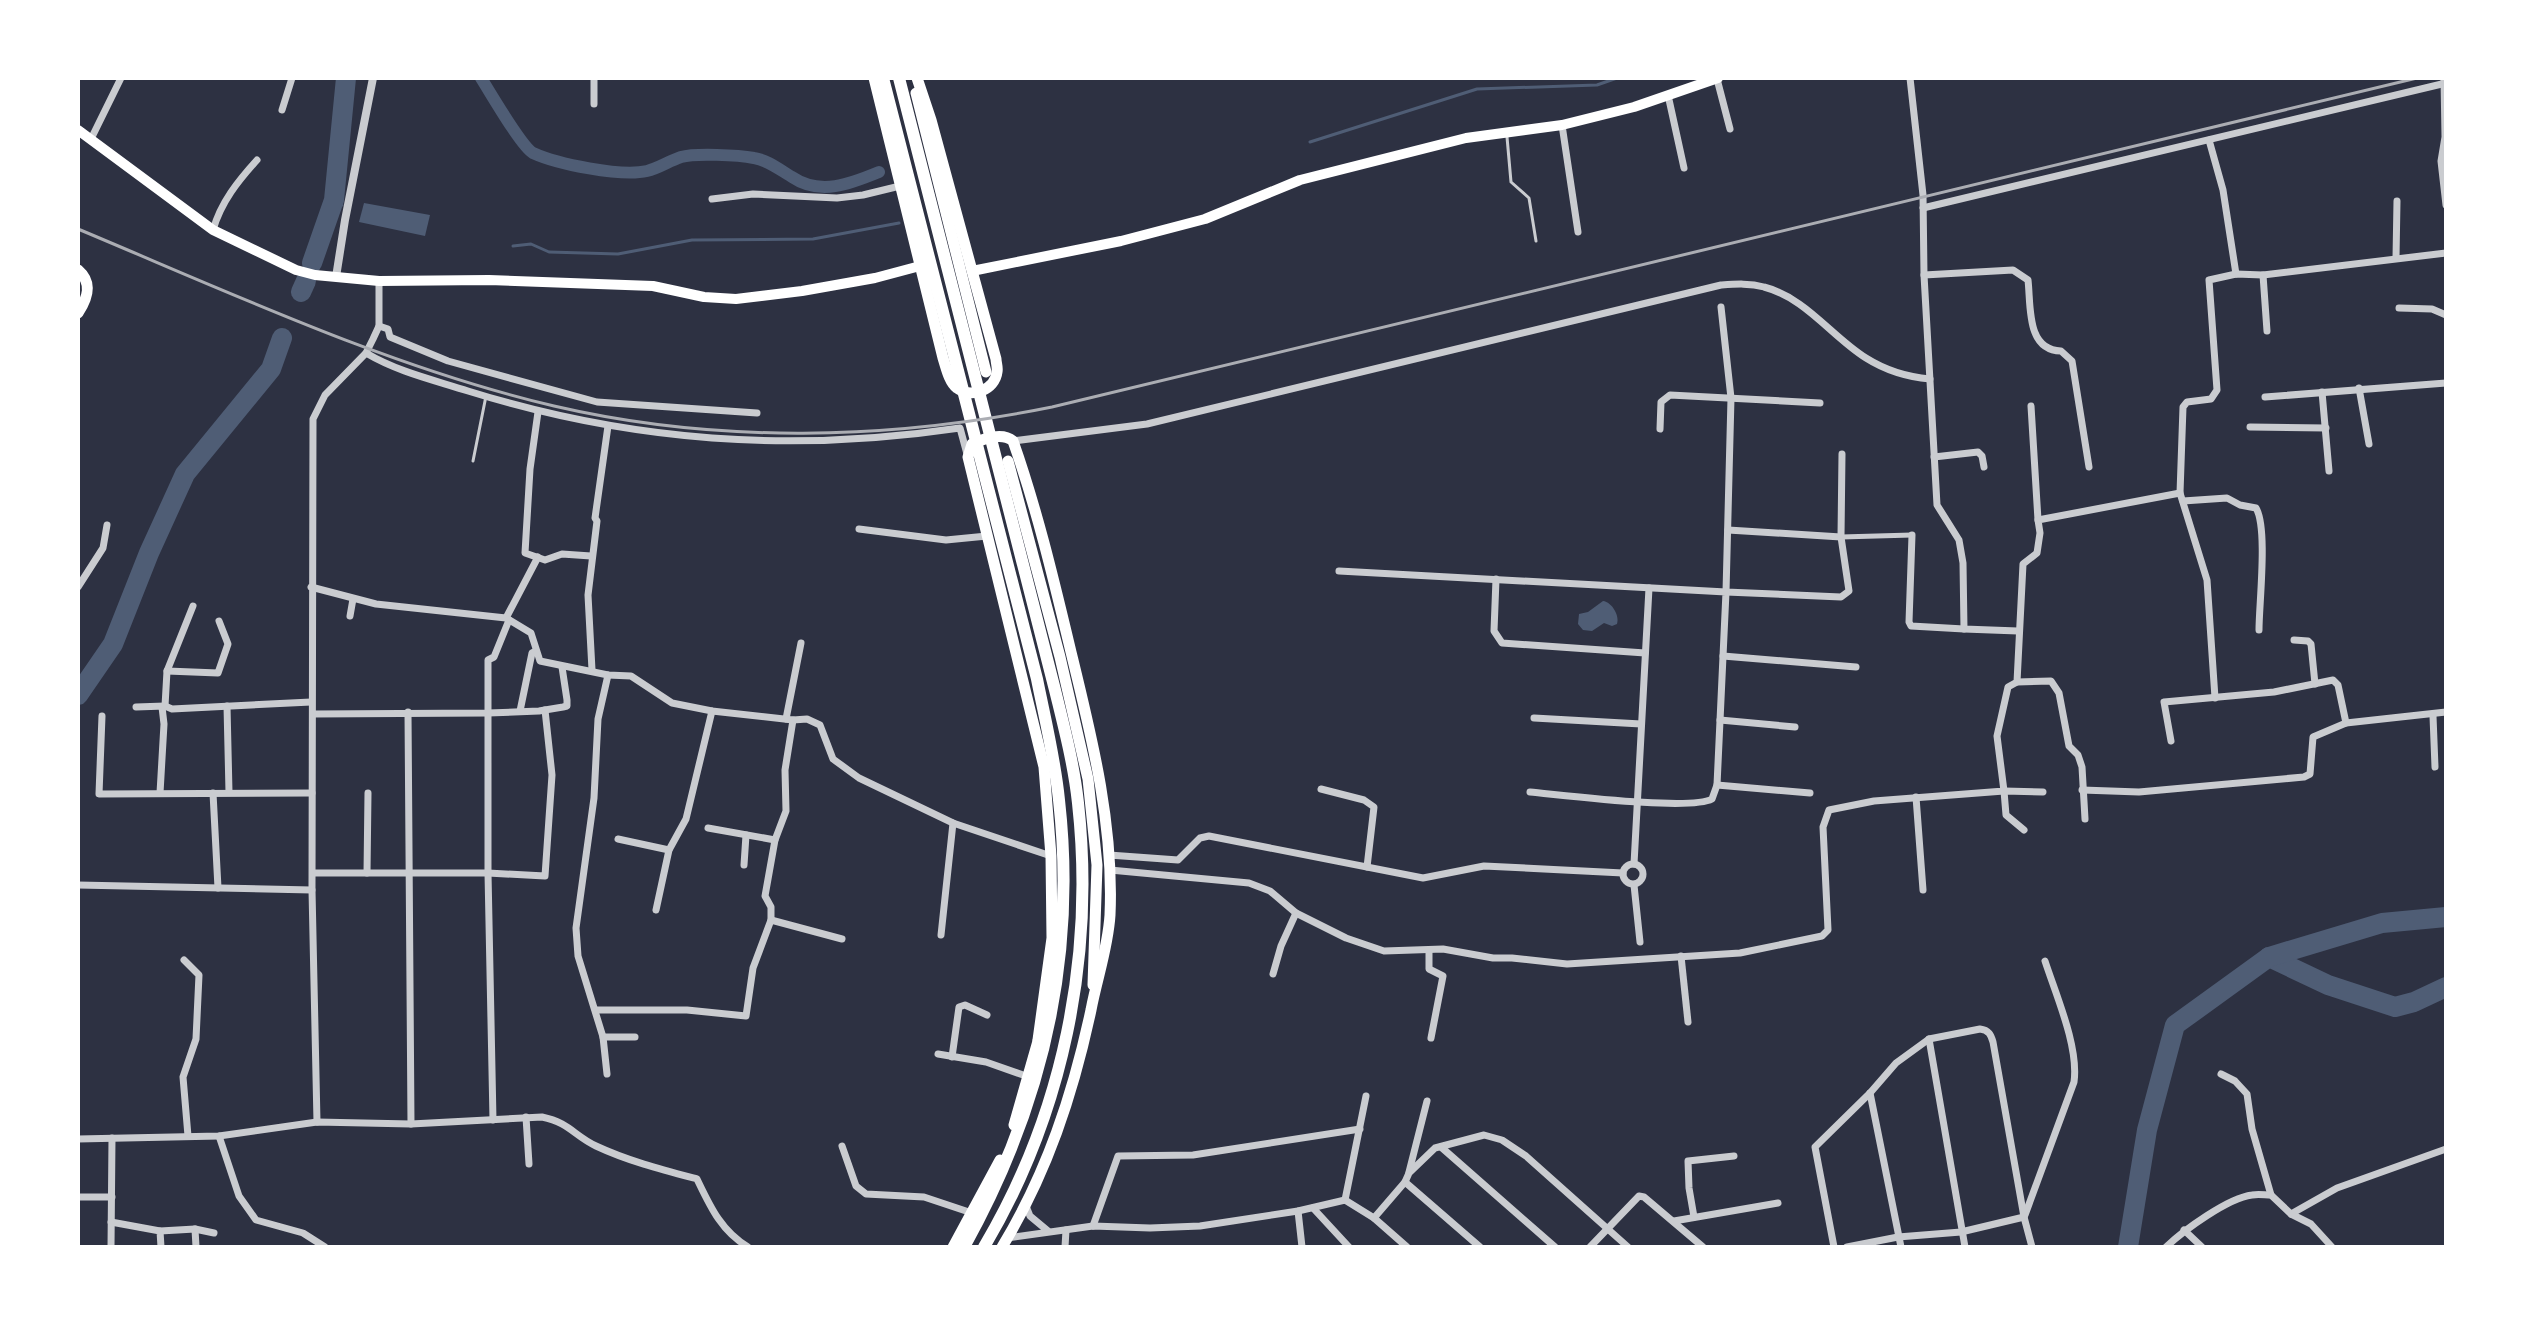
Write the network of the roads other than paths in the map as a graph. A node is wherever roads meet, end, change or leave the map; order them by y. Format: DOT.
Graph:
graph roads {
  1 [pos="121,78"];
  2 [pos="292,78"];
  3 [pos="373,78"];
  4 [pos="594,78"];
  5 [pos="874,78"];
  6 [pos="883,78"];
  7 [pos="899,78"];
  8 [pos="915,78"];
  9 [pos="1717,78"];
  10 [pos="1910,78"];
  11 [pos="2445,82"];
  12 [pos="1668,95"];
  13 [pos="594,104"];
  14 [pos="282,110"];
  15 [pos="1562,125"];
  16 [pos="1730,129"];
  17 [pos="1507,133"];
  18 [pos="82,135"];
  19 [pos="2209,140"];
  20 [pos="257,160"];
  21 [pos="2444,161"];
  22 [pos="1684,168"];
  23 [pos="900,186"];
  24 [pos="907,198"];
  25 [pos="712,199"];
  26 [pos="2397,201"];
  27 [pos="2446,205"];
  28 [pos="1923,208"];
  29 [pos="213,230"];
  30 [pos="1578,232"];
  31 [pos="1536,241"];
  32 [pos="2446,253"];
  33 [pos="962,256"];
  34 [pos="2396,258"];
  35 [pos="923,263"];
  36 [pos="78,270"];
  37 [pos="972,271"];
  38 [pos="2236,274"];
  39 [pos="1924,275"];
  40 [pos="2263,275"];
  41 [pos="336,277"];
  42 [pos="379,281"];
  43 [pos="1721,307"];
  44 [pos="2399,308"];
  45 [pos="78,313"];
  46 [pos="2446,315"];
  47 [pos="379,326"];
  48 [pos="2267,331"];
  49 [pos="366,353"];
  50 [pos="986,372"];
  51 [pos="958,378"];
  52 [pos="1930,379"];
  53 [pos="2446,383"];
  54 [pos="2359,388"];
  55 [pos="2322,392"];
  56 [pos="486,396"];
  57 [pos="2265,397"];
  58 [pos="1731,398"];
  59 [pos="1820,403"];
  60 [pos="2031,406"];
  61 [pos="538,412"];
  62 [pos="757,413"];
  63 [pos="608,426"];
  64 [pos="2250,427"];
  65 [pos="2326,428"];
  66 [pos="1660,429"];
  67 [pos="1013,441"];
  68 [pos="2369,444"];
  69 [pos="1842,454"];
  70 [pos="1934,457"];
  71 [pos="973,460"];
  72 [pos="473,461"];
  73 [pos="1008,461"];
  74 [pos="1984,467"];
  75 [pos="2089,467"];
  76 [pos="2329,471"];
  77 [pos="2181,497"];
  78 [pos="2038,520"];
  79 [pos="107,525"];
  80 [pos="859,529"];
  81 [pos="1728,530"];
  82 [pos="1912,535"];
  83 [pos="987,536"];
  84 [pos="1841,537"];
  85 [pos="591,556"];
  86 [pos="538,557"];
  87 [pos="1339,571"];
  88 [pos="1496,579"];
  89 [pos="78,587"];
  90 [pos="311,587"];
  91 [pos="1649,588"];
  92 [pos="1726,592"];
  93 [pos="353,599"];
  94 [pos="193,606"];
  95 [pos="350,616"];
  96 [pos="507,619"];
  97 [pos="219,621"];
  98 [pos="1964,629"];
  99 [pos="2259,630"];
  100 [pos="2018,631"];
  101 [pos="2294,640"];
  102 [pos="801,643"];
  103 [pos="536,651"];
  104 [pos="1645,653"];
  105 [pos="1723,656"];
  106 [pos="562,667"];
  107 [pos="1856,667"];
  108 [pos="592,670"];
  109 [pos="167,671"];
  110 [pos="608,675"];
  111 [pos="2017,682"];
  112 [pos="2315,684"];
  113 [pos="2215,698"];
  114 [pos="311,702"];
  115 [pos="164,706"];
  116 [pos="227,706"];
  117 [pos="136,707"];
  118 [pos="545,710"];
  119 [pos="520,711"];
  120 [pos="712,711"];
  121 [pos="408,712"];
  122 [pos="2446,712"];
  123 [pos="488,713"];
  124 [pos="313,714"];
  125 [pos="102,716"];
  126 [pos="2433,716"];
  127 [pos="1534,718"];
  128 [pos="790,720"];
  129 [pos="1720,720"];
  130 [pos="2346,723"];
  131 [pos="1641,724"];
  132 [pos="1795,727"];
  133 [pos="2171,741"];
  134 [pos="2435,767"];
  135 [pos="1717,785"];
  136 [pos="1321,789"];
  137 [pos="2082,790"];
  138 [pos="2004,791"];
  139 [pos="229,792"];
  140 [pos="1530,792"];
  141 [pos="2043,792"];
  142 [pos="160,793"];
  143 [pos="213,793"];
  144 [pos="312,793"];
  145 [pos="368,793"];
  146 [pos="1810,793"];
  147 [pos="1916,797"];
  148 [pos="1637,801"];
  149 [pos="2085,819"];
  150 [pos="953,823"];
  151 [pos="708,828"];
  152 [pos="2024,830"];
  153 [pos="746,835"];
  154 [pos="618,839"];
  155 [pos="775,840"];
  156 [pos="669,850"];
  157 [pos="1109,855"];
  158 [pos="1051,856"];
  159 [pos="1634,864"];
  160 [pos="744,865"];
  161 [pos="1367,867"];
  162 [pos="1110,870"];
  163 [pos="313,873"];
  164 [pos="367,873"];
  165 [pos="488,873"];
  166 [pos="1623,873"];
  167 [pos="410,874"];
  168 [pos="78,885"];
  169 [pos="1634,885"];
  170 [pos="218,888"];
  171 [pos="312,890"];
  172 [pos="1923,890"];
  173 [pos="656,910"];
  174 [pos="1296,913"];
  175 [pos="771,920"];
  176 [pos="941,935"];
  177 [pos="842,939"];
  178 [pos="1640,942"];
  179 [pos="1429,950"];
  180 [pos="1681,956"];
  181 [pos="184,960"];
  182 [pos="2045,961"];
  183 [pos="1273,974"];
  184 [pos="1091,1006"];
  185 [pos="596,1010"];
  186 [pos="987,1015"];
  187 [pos="1688,1022"];
  188 [pos="603,1037"];
  189 [pos="635,1037"];
  190 [pos="1431,1038"];
  191 [pos="1929,1039"];
  192 [pos="1038,1040"];
  193 [pos="938,1054"];
  194 [pos="952,1057"];
  195 [pos="607,1074"];
  196 [pos="2221,1074"];
  197 [pos="1026,1076"];
  198 [pos="1870,1093"];
  199 [pos="1366,1096"];
  200 [pos="1427,1101"];
  201 [pos="526,1117"];
  202 [pos="493,1120"];
  203 [pos="317,1122"];
  204 [pos="411,1124"];
  205 [pos="1360,1129"];
  206 [pos="188,1136"];
  207 [pos="219,1136"];
  208 [pos="112,1138"];
  209 [pos="78,1139"];
  210 [pos="842,1146"];
  211 [pos="1441,1147"];
  212 [pos="2446,1149"];
  213 [pos="1734,1156"];
  214 [pos="529,1164"];
  215 [pos="1409,1173"];
  216 [pos="1405,1182"];
  217 [pos="2271,1195"];
  218 [pos="78,1197"];
  219 [pos="112,1197"];
  220 [pos="1345,1200"];
  221 [pos="1778,1203"];
  222 [pos="1026,1206"];
  223 [pos="1313,1208"];
  224 [pos="1298,1211"];
  225 [pos="972,1213"];
  226 [pos="2291,1214"];
  227 [pos="1694,1217"];
  228 [pos="2024,1217"];
  229 [pos="1374,1218"];
  230 [pos="1674,1221"];
  231 [pos="111,1222"];
  232 [pos="1093,1226"];
  233 [pos="195,1229"];
  234 [pos="1607,1229"];
  235 [pos="1066,1230"];
  236 [pos="2184,1230"];
  237 [pos="160,1231"];
  238 [pos="1048,1231"];
  239 [pos="1961,1232"];
  240 [pos="214,1233"];
  241 [pos="1898,1237"];
  242 [pos="1005,1243"];
  243 [pos="111,1247"];
  244 [pos="161,1247"];
  245 [pos="196,1247"];
  246 [pos="325,1247"];
  247 [pos="748,1247"];
  248 [pos="953,1247"];
  249 [pos="964,1247"];
  250 [pos="984,1247"];
  251 [pos="1065,1247"];
  252 [pos="1302,1247"];
  253 [pos="1349,1247"];
  254 [pos="1407,1247"];
  255 [pos="1480,1247"];
  256 [pos="1555,1247"];
  257 [pos="1590,1247"];
  258 [pos="1628,1247"];
  259 [pos="1703,1247"];
  260 [pos="1834,1247"];
  261 [pos="1847,1247"];
  262 [pos="1901,1247"];
  263 [pos="1965,1247"];
  264 [pos="2032,1247"];
  265 [pos="2166,1247"];
  266 [pos="2202,1247"];
  267 [pos="2332,1247"];
  1 -- 18 [label="street"];
  2 -- 14 [label="street"];
  3 -- 41 [label="street"];
  4 -- 13 [label="street"];
  5 -- 23 [label="main road"];
  5 -- 24 [label="main road"];
  6 -- 249 [label="highway"];
  7 -- 250 [label="highway"];
  8 -- 33 [label="main road"];
  9 -- 12 [label="main road"];
  9 -- 16 [label="street"];
  10 -- 28 [label="street"];
  11 -- 19 [label="street"];
  11 -- 21 [label="street"];
  12 -- 15 [label="main road"];
  12 -- 22 [label="street"];
  15 -- 17 [label="main road"];
  15 -- 30 [label="street"];
  17 -- 31 [label="lane"];
  17 -- 37 [label="main road"];
  18 -- 29 [label="main road"];
  19 -- 28 [label="street"];
  19 -- 38 [label="street"];
  20 -- 29 [label="street"];
  21 -- 27 [label="street"];
  23 -- 24 [label="main road"];
  23 -- 25 [label="street"];
  24 -- 35 [label="main road"];
  26 -- 34 [label="street"];
  28 -- 39 [label="street"];
  29 -- 41 [label="main road"];
  32 -- 34 [label="street"];
  33 -- 37 [label="main road"];
  33 -- 50 [label="main road"];
  34 -- 40 [label="street"];
  35 -- 37 [label="main road"];
  35 -- 42 [label="main road"];
  35 -- 51 [label="main road"];
  36 -- 45 [label="main road"];
  38 -- 40 [label="street"];
  38 -- 77 [label="street"];
  39 -- 52 [label="street"];
  39 -- 75 [label="street"];
  40 -- 48 [label="street"];
  41 -- 42 [label="main road"];
  42 -- 47 [label="street"];
  43 -- 58 [label="street"];
  44 -- 46 [label="street"];
  47 -- 49 [label="street"];
  47 -- 62 [label="street"];
  49 -- 56 [label="street"];
  49 -- 90 [label="street"];
  52 -- 67 [label="street"];
  52 -- 70 [label="street"];
  53 -- 54 [label="street"];
  54 -- 55 [label="street"];
  54 -- 68 [label="street"];
  55 -- 57 [label="street"];
  55 -- 65 [label="street"];
  56 -- 61 [label="street"];
  56 -- 72 [label="lane"];
  58 -- 59 [label="street"];
  58 -- 66 [label="street"];
  58 -- 81 [label="street"];
  60 -- 78 [label="street"];
  61 -- 63 [label="street"];
  61 -- 86 [label="street"];
  63 -- 71 [label="street"];
  63 -- 85 [label="street"];
  64 -- 65 [label="street"];
  65 -- 76 [label="street"];
  67 -- 71 [label="main road"];
  67 -- 157 [label="main road"];
  69 -- 84 [label="street"];
  70 -- 74 [label="street"];
  70 -- 98 [label="street"];
  71 -- 83 [label="main road"];
  71 -- 192 [label="main road"];
  73 -- 184 [label="main road"];
  77 -- 78 [label="street"];
  77 -- 99 [label="street"];
  77 -- 113 [label="street"];
  78 -- 100 [label="street"];
  79 -- 89 [label="street"];
  80 -- 83 [label="street"];
  81 -- 84 [label="street"];
  81 -- 92 [label="street"];
  82 -- 84 [label="street"];
  82 -- 98 [label="street"];
  83 -- 158 [label="main road"];
  84 -- 92 [label="street"];
  85 -- 86 [label="street"];
  85 -- 108 [label="street"];
  86 -- 96 [label="street"];
  87 -- 88 [label="street"];
  88 -- 91 [label="street"];
  88 -- 104 [label="street"];
  90 -- 93 [label="street"];
  90 -- 114 [label="street"];
  91 -- 92 [label="street"];
  91 -- 104 [label="street"];
  92 -- 105 [label="street"];
  93 -- 95 [label="street"];
  93 -- 96 [label="street"];
  94 -- 109 [label="street"];
  96 -- 103 [label="street"];
  96 -- 123 [label="street"];
  97 -- 109 [label="street"];
  98 -- 100 [label="street"];
  100 -- 111 [label="street"];
  101 -- 112 [label="street"];
  102 -- 128 [label="street"];
  103 -- 106 [label="street"];
  103 -- 119 [label="street"];
  104 -- 131 [label="street"];
  105 -- 107 [label="street"];
  105 -- 129 [label="street"];
  106 -- 108 [label="street"];
  106 -- 118 [label="street"];
  108 -- 110 [label="street"];
  109 -- 115 [label="street"];
  110 -- 120 [label="street"];
  110 -- 185 [label="street"];
  111 -- 137 [label="street"];
  111 -- 138 [label="street"];
  112 -- 113 [label="street"];
  112 -- 130 [label="street"];
  113 -- 133 [label="street"];
  114 -- 116 [label="street"];
  114 -- 124 [label="street"];
  115 -- 116 [label="street"];
  115 -- 117 [label="street"];
  115 -- 142 [label="street"];
  116 -- 139 [label="street"];
  118 -- 119 [label="street"];
  118 -- 165 [label="street"];
  119 -- 123 [label="street"];
  120 -- 128 [label="street"];
  120 -- 156 [label="street"];
  121 -- 123 [label="street"];
  121 -- 124 [label="street"];
  121 -- 167 [label="street"];
  122 -- 126 [label="street"];
  123 -- 165 [label="street"];
  124 -- 144 [label="street"];
  125 -- 142 [label="street"];
  126 -- 130 [label="street"];
  126 -- 134 [label="street"];
  127 -- 131 [label="street"];
  128 -- 150 [label="street"];
  128 -- 155 [label="street"];
  129 -- 132 [label="street"];
  129 -- 135 [label="street"];
  130 -- 137 [label="street"];
  131 -- 148 [label="street"];
  135 -- 146 [label="street"];
  135 -- 148 [label="street"];
  136 -- 161 [label="street"];
  137 -- 149 [label="street"];
  138 -- 141 [label="street"];
  138 -- 147 [label="street"];
  138 -- 152 [label="street"];
  139 -- 143 [label="street"];
  139 -- 144 [label="street"];
  140 -- 148 [label="street"];
  142 -- 143 [label="street"];
  143 -- 170 [label="street"];
  144 -- 163 [label="street"];
  145 -- 164 [label="street"];
  147 -- 172 [label="street"];
  147 -- 180 [label="street"];
  148 -- 159 [label="street"];
  150 -- 158 [label="street"];
  150 -- 176 [label="street"];
  151 -- 153 [label="street"];
  153 -- 155 [label="street"];
  153 -- 160 [label="street"];
  154 -- 156 [label="street"];
  155 -- 175 [label="street"];
  156 -- 173 [label="street"];
  157 -- 161 [label="street"];
  157 -- 162 [label="main road"];
  158 -- 192 [label="main road"];
  159 -- 166 [label="street"];
  159 -- 169 [label="street"];
  161 -- 166 [label="street"];
  162 -- 174 [label="street"];
  162 -- 184 [label="main road"];
  163 -- 164 [label="street"];
  163 -- 171 [label="street"];
  164 -- 167 [label="street"];
  165 -- 167 [label="street"];
  165 -- 202 [label="street"];
  166 -- 169 [label="street"];
  167 -- 204 [label="street"];
  168 -- 170 [label="street"];
  169 -- 178 [label="street"];
  170 -- 171 [label="street"];
  171 -- 203 [label="street"];
  174 -- 179 [label="street"];
  174 -- 183 [label="street"];
  175 -- 177 [label="street"];
  175 -- 185 [label="street"];
  179 -- 180 [label="street"];
  179 -- 190 [label="street"];
  180 -- 187 [label="street"];
  181 -- 206 [label="street"];
  182 -- 228 [label="street"];
  184 -- 222 [label="main road"];
  185 -- 188 [label="street"];
  186 -- 194 [label="street"];
  188 -- 189 [label="street"];
  188 -- 195 [label="street"];
  191 -- 198 [label="street"];
  191 -- 228 [label="street"];
  191 -- 239 [label="street"];
  192 -- 197 [label="main road"];
  193 -- 194 [label="street"];
  194 -- 197 [label="street"];
  196 -- 217 [label="street"];
  197 -- 225 [label="main road"];
  198 -- 241 [label="street"];
  198 -- 260 [label="street"];
  199 -- 205 [label="street"];
  200 -- 215 [label="street"];
  201 -- 202 [label="street"];
  201 -- 214 [label="street"];
  201 -- 247 [label="street"];
  202 -- 204 [label="street"];
  203 -- 204 [label="street"];
  203 -- 207 [label="street"];
  205 -- 220 [label="street"];
  205 -- 232 [label="street"];
  206 -- 207 [label="street"];
  206 -- 208 [label="street"];
  207 -- 246 [label="street"];
  208 -- 209 [label="street"];
  208 -- 219 [label="street"];
  210 -- 225 [label="street"];
  211 -- 215 [label="street"];
  211 -- 234 [label="street"];
  211 -- 256 [label="street"];
  212 -- 226 [label="street"];
  213 -- 227 [label="street"];
  215 -- 216 [label="street"];
  216 -- 229 [label="street"];
  216 -- 255 [label="street"];
  217 -- 226 [label="street"];
  217 -- 236 [label="street"];
  218 -- 219 [label="street"];
  219 -- 231 [label="street"];
  220 -- 223 [label="street"];
  220 -- 229 [label="street"];
  221 -- 227 [label="street"];
  222 -- 238 [label="street"];
  222 -- 242 [label="main road"];
  223 -- 224 [label="street"];
  223 -- 253 [label="street"];
  224 -- 232 [label="street"];
  224 -- 252 [label="street"];
  225 -- 248 [label="main road"];
  226 -- 267 [label="street"];
  227 -- 230 [label="street"];
  228 -- 239 [label="street"];
  228 -- 264 [label="street"];
  229 -- 254 [label="street"];
  230 -- 234 [label="street"];
  230 -- 259 [label="street"];
  231 -- 237 [label="street"];
  231 -- 243 [label="street"];
  232 -- 235 [label="street"];
  233 -- 237 [label="street"];
  233 -- 240 [label="street"];
  233 -- 245 [label="street"];
  234 -- 257 [label="street"];
  234 -- 258 [label="street"];
  235 -- 238 [label="street"];
  235 -- 251 [label="street"];
  236 -- 265 [label="street"];
  236 -- 266 [label="street"];
  237 -- 244 [label="street"];
  238 -- 242 [label="street"];
  239 -- 241 [label="street"];
  239 -- 263 [label="street"];
  241 -- 261 [label="street"];
  241 -- 262 [label="street"];
}
